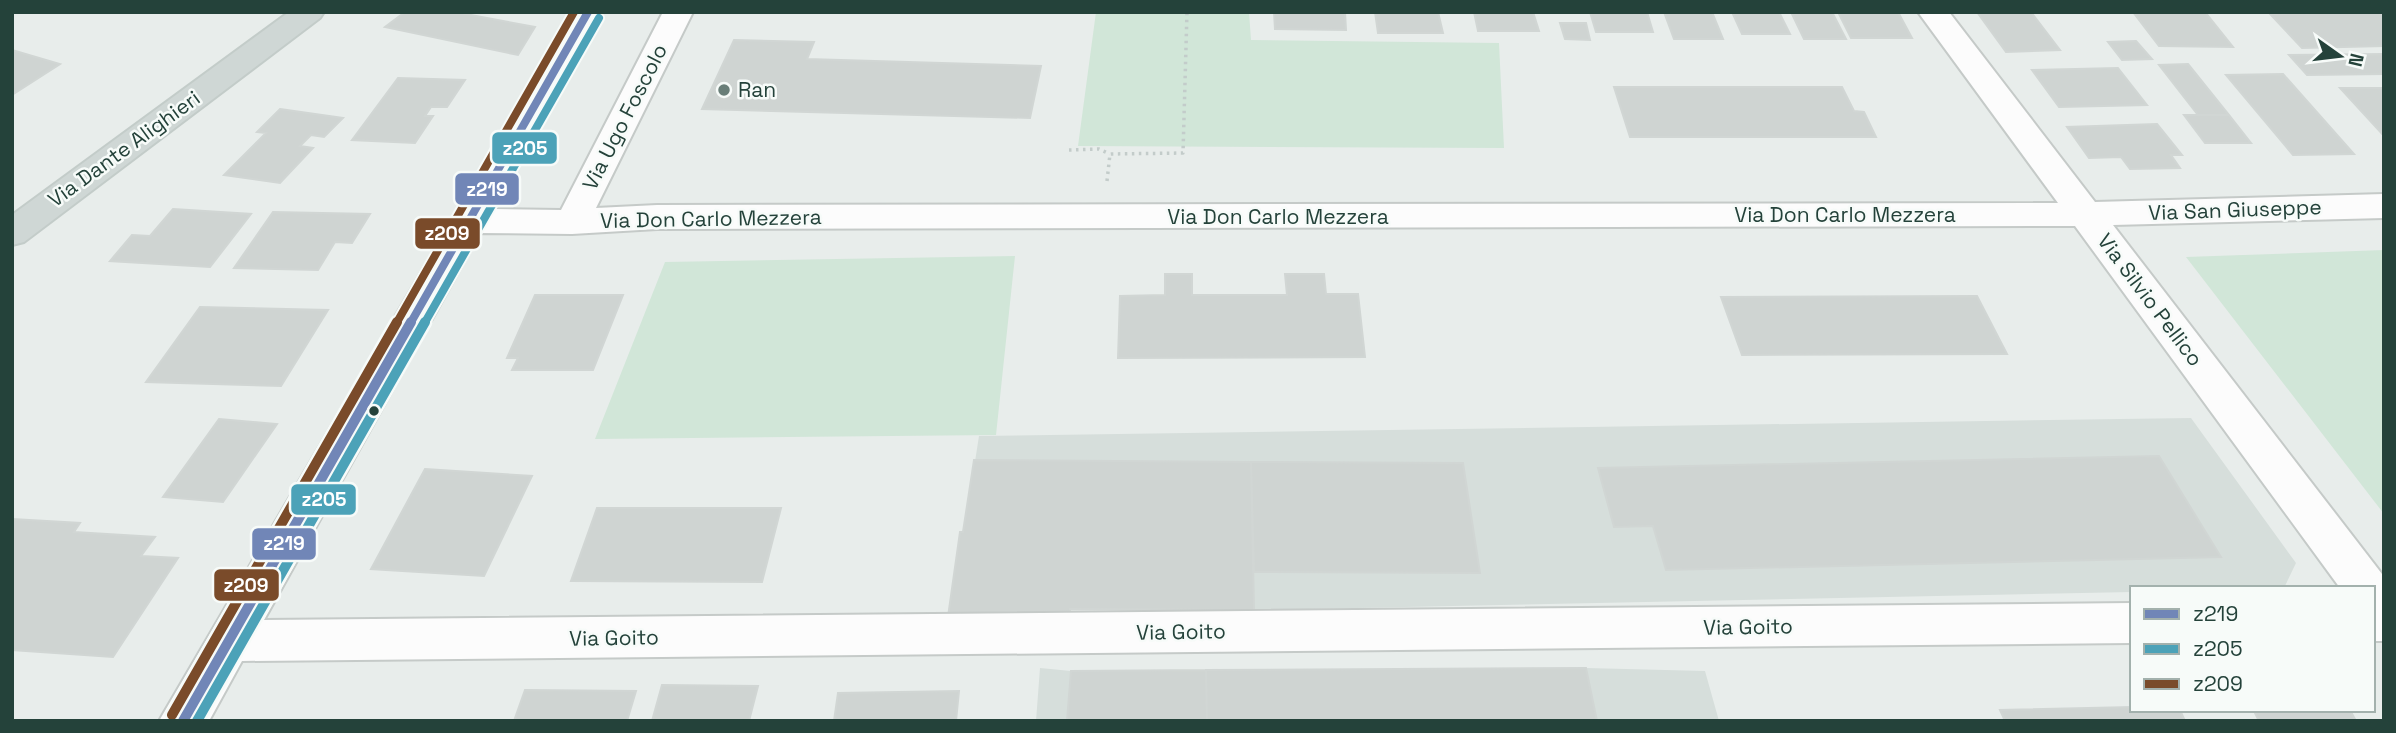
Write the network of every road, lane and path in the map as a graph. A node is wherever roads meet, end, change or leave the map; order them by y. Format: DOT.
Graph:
graph roads {
  1 [pos="309,12"];
  2 [pos="332,12"];
  3 [pos="587,12"];
  4 [pos="678,12"];
  5 [pos="1187,12"];
  6 [pos="1933,12"];
  7 [pos="237,66"];
  8 [pos="1069,150"];
  9 [pos="1110,154"];
  10 [pos="2384,206"];
  11 [pos="2086,214"];
  12 [pos="1096,218"];
  13 [pos="470,221"];
  14 [pos="572,222"];
  15 [pos="12,233"];
  16 [pos="2365,586"];
  17 [pos="2130,623"];
  18 [pos="230,641"];
  19 [pos="183,721"];
  1 -- 7 [label="main road, Via Dante Alighieri"];
  2 -- 7 [label="main road, Via Dante Alighieri"];
  3 -- 13 [label="street"];
  4 -- 14 [label="street, Via Ugo Foscolo"];
  5 -- 9 [label="path"];
  6 -- 11 [label="street, Via Silvio Pellico"];
  7 -- 15 [label="main road, Via Dante Alighieri"];
  8 -- 9 [label="path"];
  9 -- 12 [label="path"];
  10 -- 11 [label="street, Via San Giuseppe"];
  11 -- 12 [label="street, Via Don Carlo Mezzera"];
  11 -- 16 [label="street, Via Silvio Pellico"];
  12 -- 14 [label="street, Via Don Carlo Mezzera"];
  13 -- 14 [label="street, Via Don Carlo Mezzera"];
  13 -- 18 [label="street"];
  17 -- 18 [label="street, Via Goito"];
  18 -- 19 [label="street"];
}
